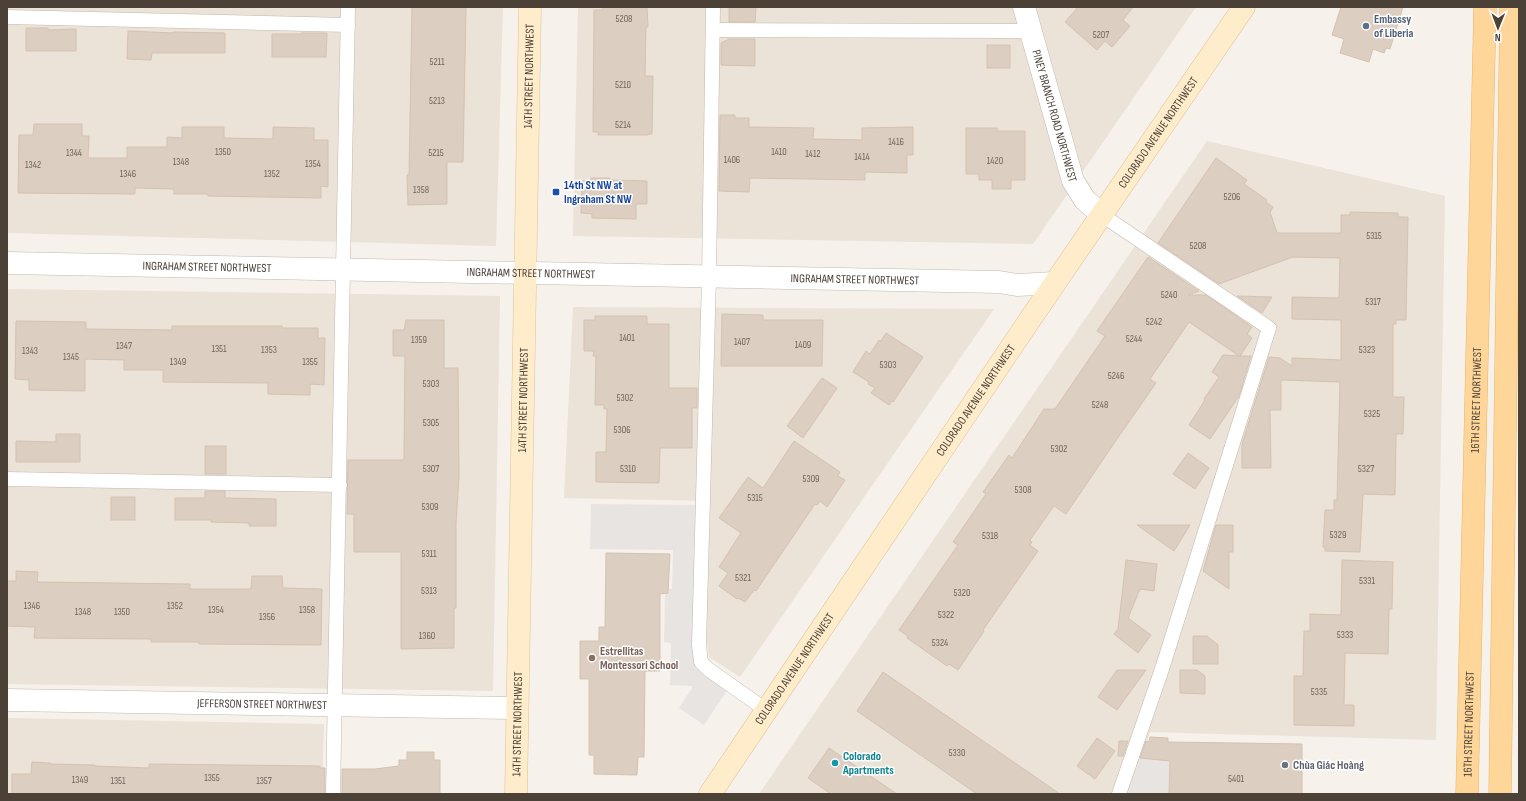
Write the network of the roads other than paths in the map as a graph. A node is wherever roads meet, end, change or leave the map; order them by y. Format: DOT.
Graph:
graph roads {
  1 [pos="348,7"];
  2 [pos="530,7"];
  3 [pos="713,7"];
  4 [pos="1024,7"];
  5 [pos="1244,7"];
  6 [pos="1485,7"];
  7 [pos="1511,7"];
  8 [pos="7,17"];
  9 [pos="348,25"];
  10 [pos="713,30"];
  11 [pos="1030,31"];
  12 [pos="1102,215"];
  13 [pos="7,263"];
  14 [pos="344,270"];
  15 [pos="525,273"];
  16 [pos="709,277"];
  17 [pos="1055,283"];
  18 [pos="7,479"];
  19 [pos="340,485"];
  20 [pos="7,700"];
  21 [pos="336,705"];
  22 [pos="517,708"];
  23 [pos="766,710"];
  24 [pos="333,794"];
  25 [pos="516,794"];
  26 [pos="710,794"];
  27 [pos="1119,794"];
  28 [pos="1467,794"];
  29 [pos="1500,794"];
  1 -- 9 [label="lane"];
  2 -- 15 [label="street, 14TH STREET NORTHWEST"];
  3 -- 10 [label="lane"];
  4 -- 11 [label="street, PINEY BRANCH ROAD NORTHWEST"];
  5 -- 12 [label="street, COLORADO AVENUE NORTHWEST"];
  6 -- 28 [label="main road, 16TH STREET NORTHWEST"];
  7 -- 29 [label="main road"];
  8 -- 9 [label="lane"];
  9 -- 14 [label="lane"];
  10 -- 11 [label="lane"];
  10 -- 16 [label="lane"];
  11 -- 12 [label="street, PINEY BRANCH ROAD NORTHWEST"];
  12 -- 17 [label="street, COLORADO AVENUE NORTHWEST"];
  12 -- 27 [label="lane"];
  13 -- 14 [label="street, INGRAHAM STREET NORTHWEST"];
  14 -- 15 [label="street, INGRAHAM STREET NORTHWEST"];
  14 -- 19 [label="lane"];
  15 -- 16 [label="street, INGRAHAM STREET NORTHWEST"];
  15 -- 22 [label="street, 14TH STREET NORTHWEST"];
  16 -- 17 [label="street, INGRAHAM STREET NORTHWEST"];
  16 -- 23 [label="lane"];
  17 -- 23 [label="street, COLORADO AVENUE NORTHWEST"];
  18 -- 19 [label="lane"];
  19 -- 21 [label="lane"];
  20 -- 21 [label="street, JEFFERSON STREET NORTHWEST"];
  21 -- 22 [label="street, JEFFERSON STREET NORTHWEST"];
  21 -- 24 [label="lane"];
  22 -- 25 [label="street, 14TH STREET NORTHWEST"];
  23 -- 26 [label="street, COLORADO AVENUE NORTHWEST"];
}
